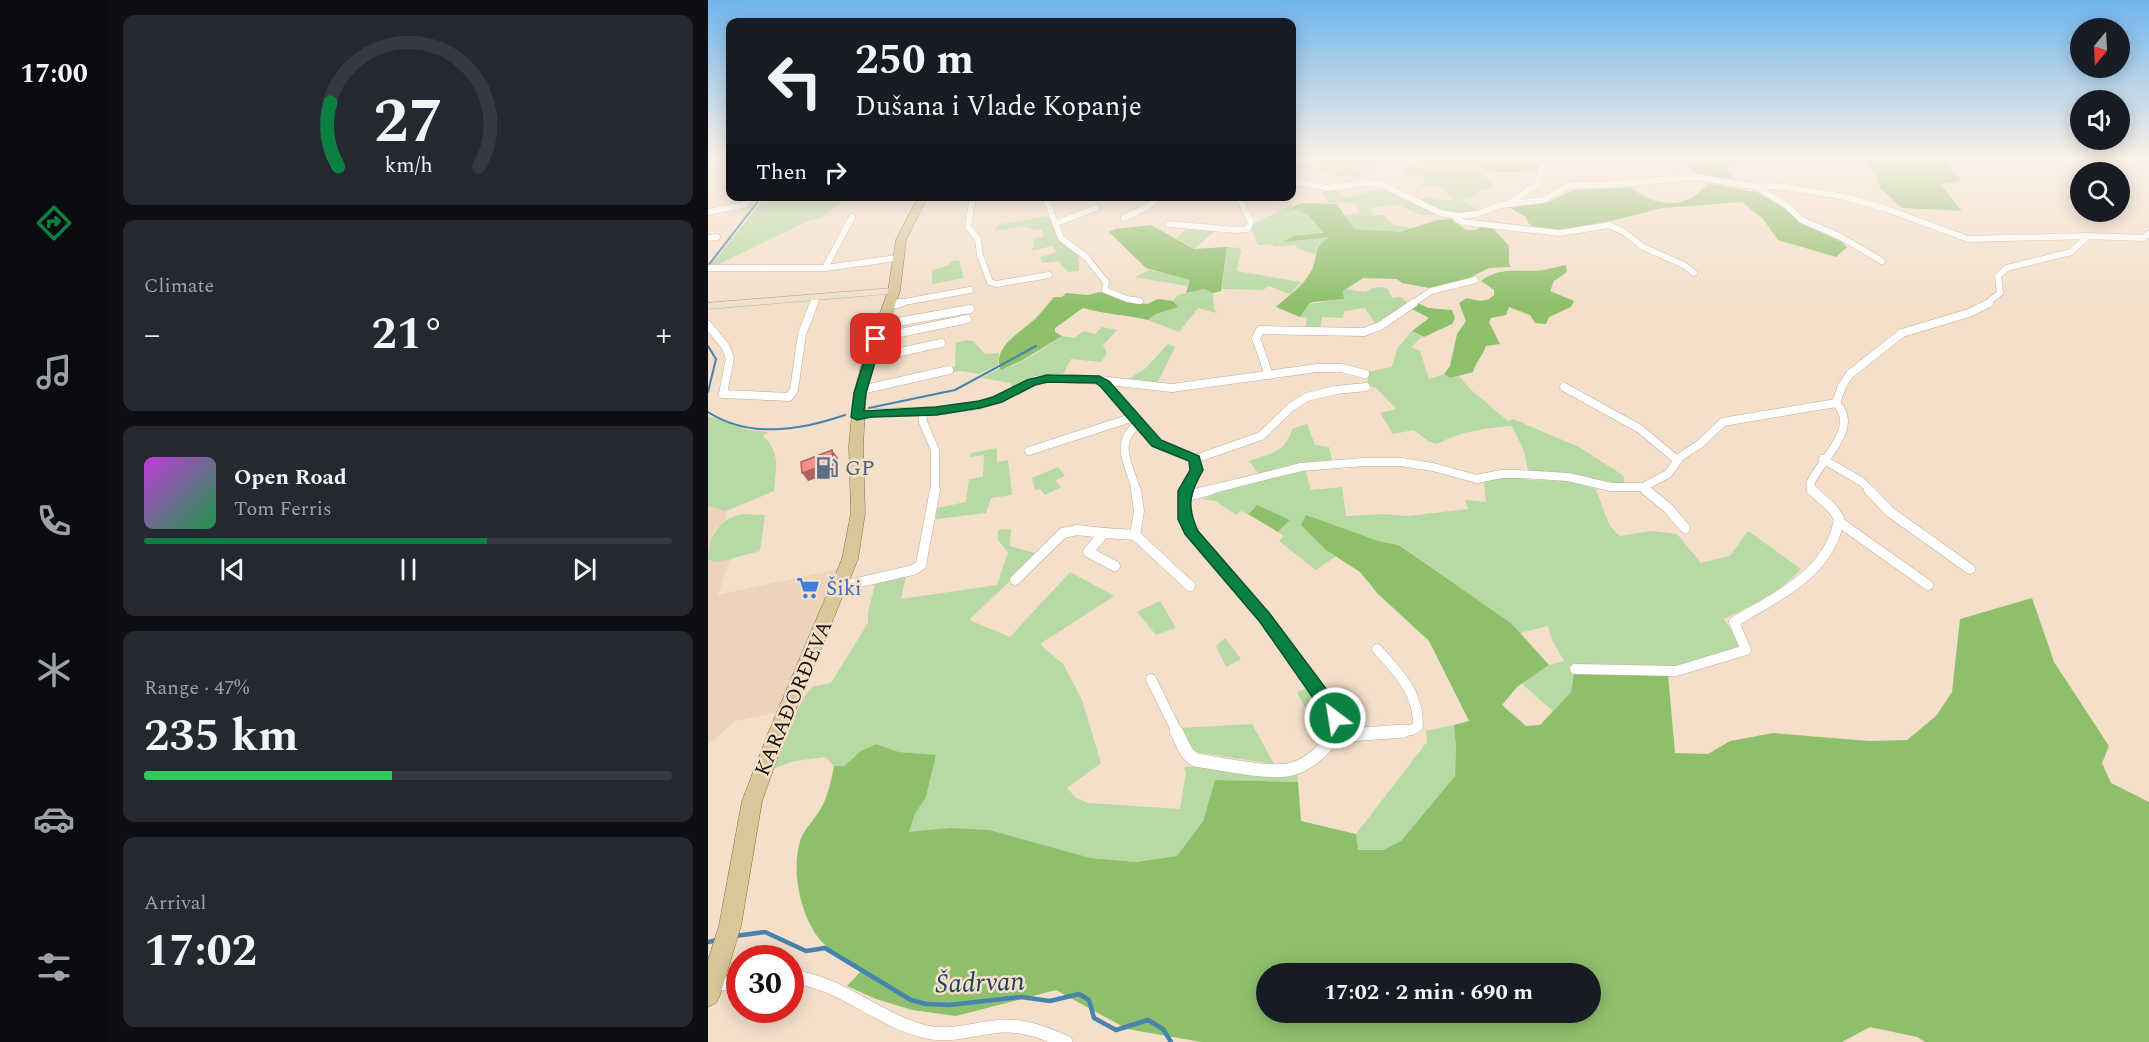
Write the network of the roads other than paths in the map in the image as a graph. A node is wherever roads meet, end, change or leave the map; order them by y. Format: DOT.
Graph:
graph roads {
  1 [pos="740,207"];
  2 [pos="918,207"];
  3 [pos="971,207"];
  4 [pos="1048,207"];
  5 [pos="1147,207"];
  6 [pos="1243,207"];
  7 [pos="1428,207"];
  8 [pos="1500,207"];
  9 [pos="1788,207"];
  10 [pos="1878,207"];
  11 [pos="1096,208"];
  12 [pos="708,212"];
  13 [pos="1455,216"];
  14 [pos="852,217"];
  15 [pos="1124,218"];
  16 [pos="1059,222"];
  17 [pos="1169,224"];
  18 [pos="2088,236"];
  19 [pos="717,237"];
  20 [pos="2147,237"];
  21 [pos="708,238"];
  22 [pos="897,258"];
  23 [pos="1882,261"];
  24 [pos="711,268"];
  25 [pos="825,268"];
  26 [pos="1694,273"];
  27 [pos="1049,275"];
  28 [pos="1475,280"];
  29 [pos="970,290"];
  30 [pos="894,291"];
  31 [pos="816,298"];
  32 [pos="1140,301"];
  33 [pos="889,305"];
  34 [pos="708,306"];
  35 [pos="970,309"];
  36 [pos="967,319"];
  37 [pos="708,325"];
  38 [pos="881,325"];
  39 [pos="876,339"];
  40 [pos="941,343"];
  41 [pos="869,359"];
  42 [pos="949,370"];
  43 [pos="1365,374"];
  44 [pos="1269,375"];
  45 [pos="1099,380"];
  46 [pos="1366,387"];
  47 [pos="1564,387"];
  48 [pos="861,390"];
  49 [pos="1836,403"];
  50 [pos="922,411"];
  51 [pos="857,417"];
  52 [pos="1136,421"];
  53 [pos="1029,451"];
  54 [pos="1195,459"];
  55 [pos="1823,459"];
  56 [pos="1677,460"];
  57 [pos="1642,487"];
  58 [pos="1184,497"];
  59 [pos="1839,522"];
  60 [pos="1685,528"];
  61 [pos="1104,533"];
  62 [pos="1135,536"];
  63 [pos="1116,566"];
  64 [pos="1970,569"];
  65 [pos="1015,580"];
  66 [pos="1928,585"];
  67 [pos="1190,586"];
  68 [pos="839,587"];
  69 [pos="1377,649"];
  70 [pos="1575,669"];
  71 [pos="1151,678"];
  72 [pos="1335,736"];
  73 [pos="804,980"];
  74 [pos="726,985"];
  75 [pos="710,990"];
  76 [pos="1066,1042"];
  1 -- 12 [label="street"];
  2 -- 22 [label="main road, KARAĐORĐEVA"];
  3 -- 27 [label="street"];
  4 -- 16 [label="street"];
  5 -- 15 [label="street"];
  6 -- 17 [label="street"];
  7 -- 13 [label="street"];
  8 -- 13 [label="street"];
  9 -- 23 [label="street"];
  10 -- 18 [label="street"];
  11 -- 16 [label="street"];
  13 -- 26 [label="street"];
  14 -- 25 [label="street"];
  16 -- 32 [label="street"];
  18 -- 20 [label="street"];
  18 -- 49 [label="street"];
  19 -- 21 [label="street"];
  22 -- 25 [label="street"];
  22 -- 30 [label="main road, KARAĐORĐEVA"];
  24 -- 25 [label="street"];
  28 -- 44 [label="street"];
  29 -- 33 [label="street"];
  30 -- 31 [label="street"];
  30 -- 33 [label="main road, KARAĐORĐEVA"];
  31 -- 34 [label="street"];
  31 -- 37 [label="street"];
  33 -- 38 [label="main road, KARAĐORĐEVA"];
  35 -- 38 [label="street"];
  36 -- 39 [label="street"];
  38 -- 39 [label="main road, KARAĐORĐEVA"];
  39 -- 41 [label="main road, KARAĐORĐEVA"];
  40 -- 41 [label="street"];
  41 -- 48 [label="main road, KARAĐORĐEVA"];
  42 -- 48 [label="street"];
  43 -- 44 [label="street"];
  44 -- 45 [label="street"];
  45 -- 50 [label="street"];
  45 -- 52 [label="street"];
  46 -- 54 [label="street"];
  47 -- 56 [label="street"];
  48 -- 51 [label="main road, KARAĐORĐEVA"];
  49 -- 55 [label="street"];
  49 -- 56 [label="street"];
  50 -- 51 [label="street"];
  50 -- 68 [label="street"];
  51 -- 68 [label="main road, KARAĐORĐEVA"];
  52 -- 53 [label="street"];
  52 -- 54 [label="street"];
  52 -- 62 [label="street"];
  54 -- 58 [label="street"];
  55 -- 59 [label="street"];
  55 -- 64 [label="street"];
  56 -- 57 [label="street"];
  57 -- 58 [label="street"];
  57 -- 60 [label="street"];
  58 -- 72 [label="street"];
  59 -- 66 [label="street"];
  59 -- 70 [label="street"];
  61 -- 62 [label="street"];
  61 -- 63 [label="street"];
  61 -- 65 [label="street"];
  62 -- 67 [label="street"];
  68 -- 75 [label="main road, KARAĐORĐEVA"];
  69 -- 72 [label="street"];
  71 -- 72 [label="street"];
  73 -- 76 [label="street"];
  74 -- 75 [label="street"];
}
